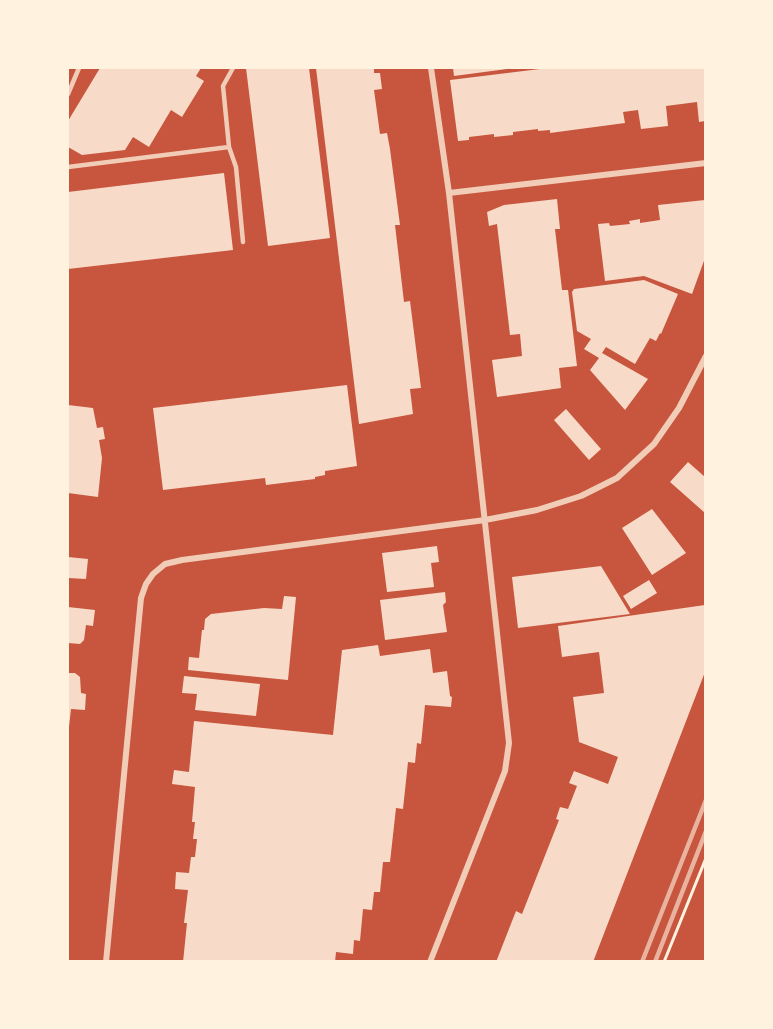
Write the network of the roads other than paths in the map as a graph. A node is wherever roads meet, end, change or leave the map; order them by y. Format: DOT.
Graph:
graph roads {
  1 [pos="79,68"];
  2 [pos="233,68"];
  3 [pos="431,68"];
  4 [pos="68,94"];
  5 [pos="229,147"];
  6 [pos="705,163"];
  7 [pos="68,167"];
  8 [pos="449,193"];
  9 [pos="243,242"];
  10 [pos="705,356"];
  11 [pos="485,520"];
  12 [pos="106,962"];
  13 [pos="430,962"];
  1 -- 4 [label="lane"];
  2 -- 5 [label="lane"];
  3 -- 8 [label="street"];
  5 -- 7 [label="lane"];
  5 -- 9 [label="lane"];
  6 -- 8 [label="street"];
  8 -- 11 [label="street"];
  10 -- 11 [label="street"];
  11 -- 12 [label="street"];
  11 -- 13 [label="street"];
}
